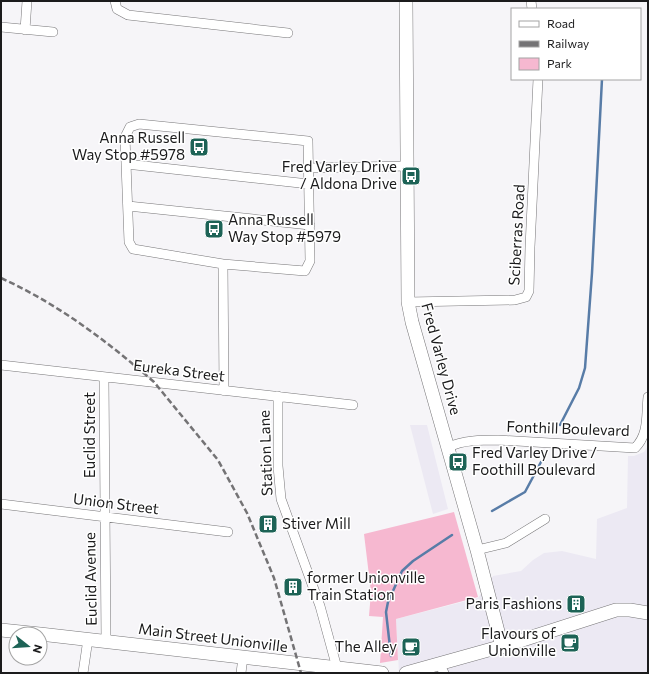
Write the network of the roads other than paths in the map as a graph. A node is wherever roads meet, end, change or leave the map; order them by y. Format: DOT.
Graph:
graph roads {
  1 [pos="26,1"];
  2 [pos="115,1"];
  3 [pos="406,1"];
  4 [pos="1,27"];
  5 [pos="25,30"];
  6 [pos="53,32"];
  7 [pos="288,33"];
  8 [pos="538,80"];
  9 [pos="126,164"];
  10 [pos="408,166"];
  11 [pos="309,168"];
  12 [pos="309,184"];
  13 [pos="128,206"];
  14 [pos="310,225"];
  15 [pos="223,264"];
  16 [pos="408,302"];
  17 [pos="1,365"];
  18 [pos="104,377"];
  19 [pos="224,391"];
  20 [pos="278,396"];
  21 [pos="648,397"];
  22 [pos="353,405"];
  23 [pos="449,447"];
  24 [pos="1,504"];
  25 [pos="104,517"];
  26 [pos="545,519"];
  27 [pos="228,532"];
  28 [pos="477,550"];
  29 [pos="648,613"];
  30 [pos="48,635"];
  31 [pos="88,639"];
  32 [pos="106,641"];
  33 [pos="502,647"];
  34 [pos="243,657"];
  35 [pos="337,668"];
  36 [pos="430,670"];
  37 [pos="83,673"];
  38 [pos="241,673"];
  39 [pos="382,673"];
  40 [pos="406,673"];
  1 -- 5 [label="street"];
  2 -- 7 [label="street"];
  3 -- 10 [label="street, Fred Varley Drive"];
  4 -- 5 [label="street"];
  5 -- 6 [label="street"];
  8 -- 16 [label="street, Sciberras Road"];
  9 -- 11 [label="street"];
  9 -- 12 [label="street"];
  9 -- 13 [label="street"];
  10 -- 11 [label="street"];
  10 -- 16 [label="street, Fred Varley Drive"];
  11 -- 12 [label="street"];
  12 -- 14 [label="street"];
  13 -- 14 [label="street"];
  13 -- 15 [label="street"];
  14 -- 15 [label="street"];
  15 -- 19 [label="street"];
  16 -- 23 [label="street, Fred Varley Drive"];
  17 -- 18 [label="street, Eureka Street"];
  18 -- 19 [label="street, Eureka Street"];
  18 -- 25 [label="street, Euclid Street"];
  19 -- 20 [label="street, Eureka Street"];
  20 -- 22 [label="street, Eureka Street"];
  20 -- 35 [label="street, Station Lane"];
  21 -- 23 [label="street, Fonthill Boulevard"];
  23 -- 28 [label="street, Fred Varley Drive"];
  24 -- 25 [label="street, Union Street"];
  25 -- 27 [label="street, Union Street"];
  25 -- 32 [label="street, Euclid Avenue"];
  26 -- 28 [label="street"];
  28 -- 33 [label="street, Fred Varley Drive"];
  29 -- 33 [label="street"];
  30 -- 31 [label="street, Main Street Unionville"];
  31 -- 32 [label="street, Main Street Unionville"];
  31 -- 37 [label="street"];
  32 -- 34 [label="street, Main Street Unionville"];
  33 -- 36 [label="street"];
  34 -- 35 [label="street, Main Street Unionville"];
  34 -- 38 [label="street"];
  35 -- 39 [label="street, Main Street Unionville"];
  36 -- 40 [label="street"];
}
